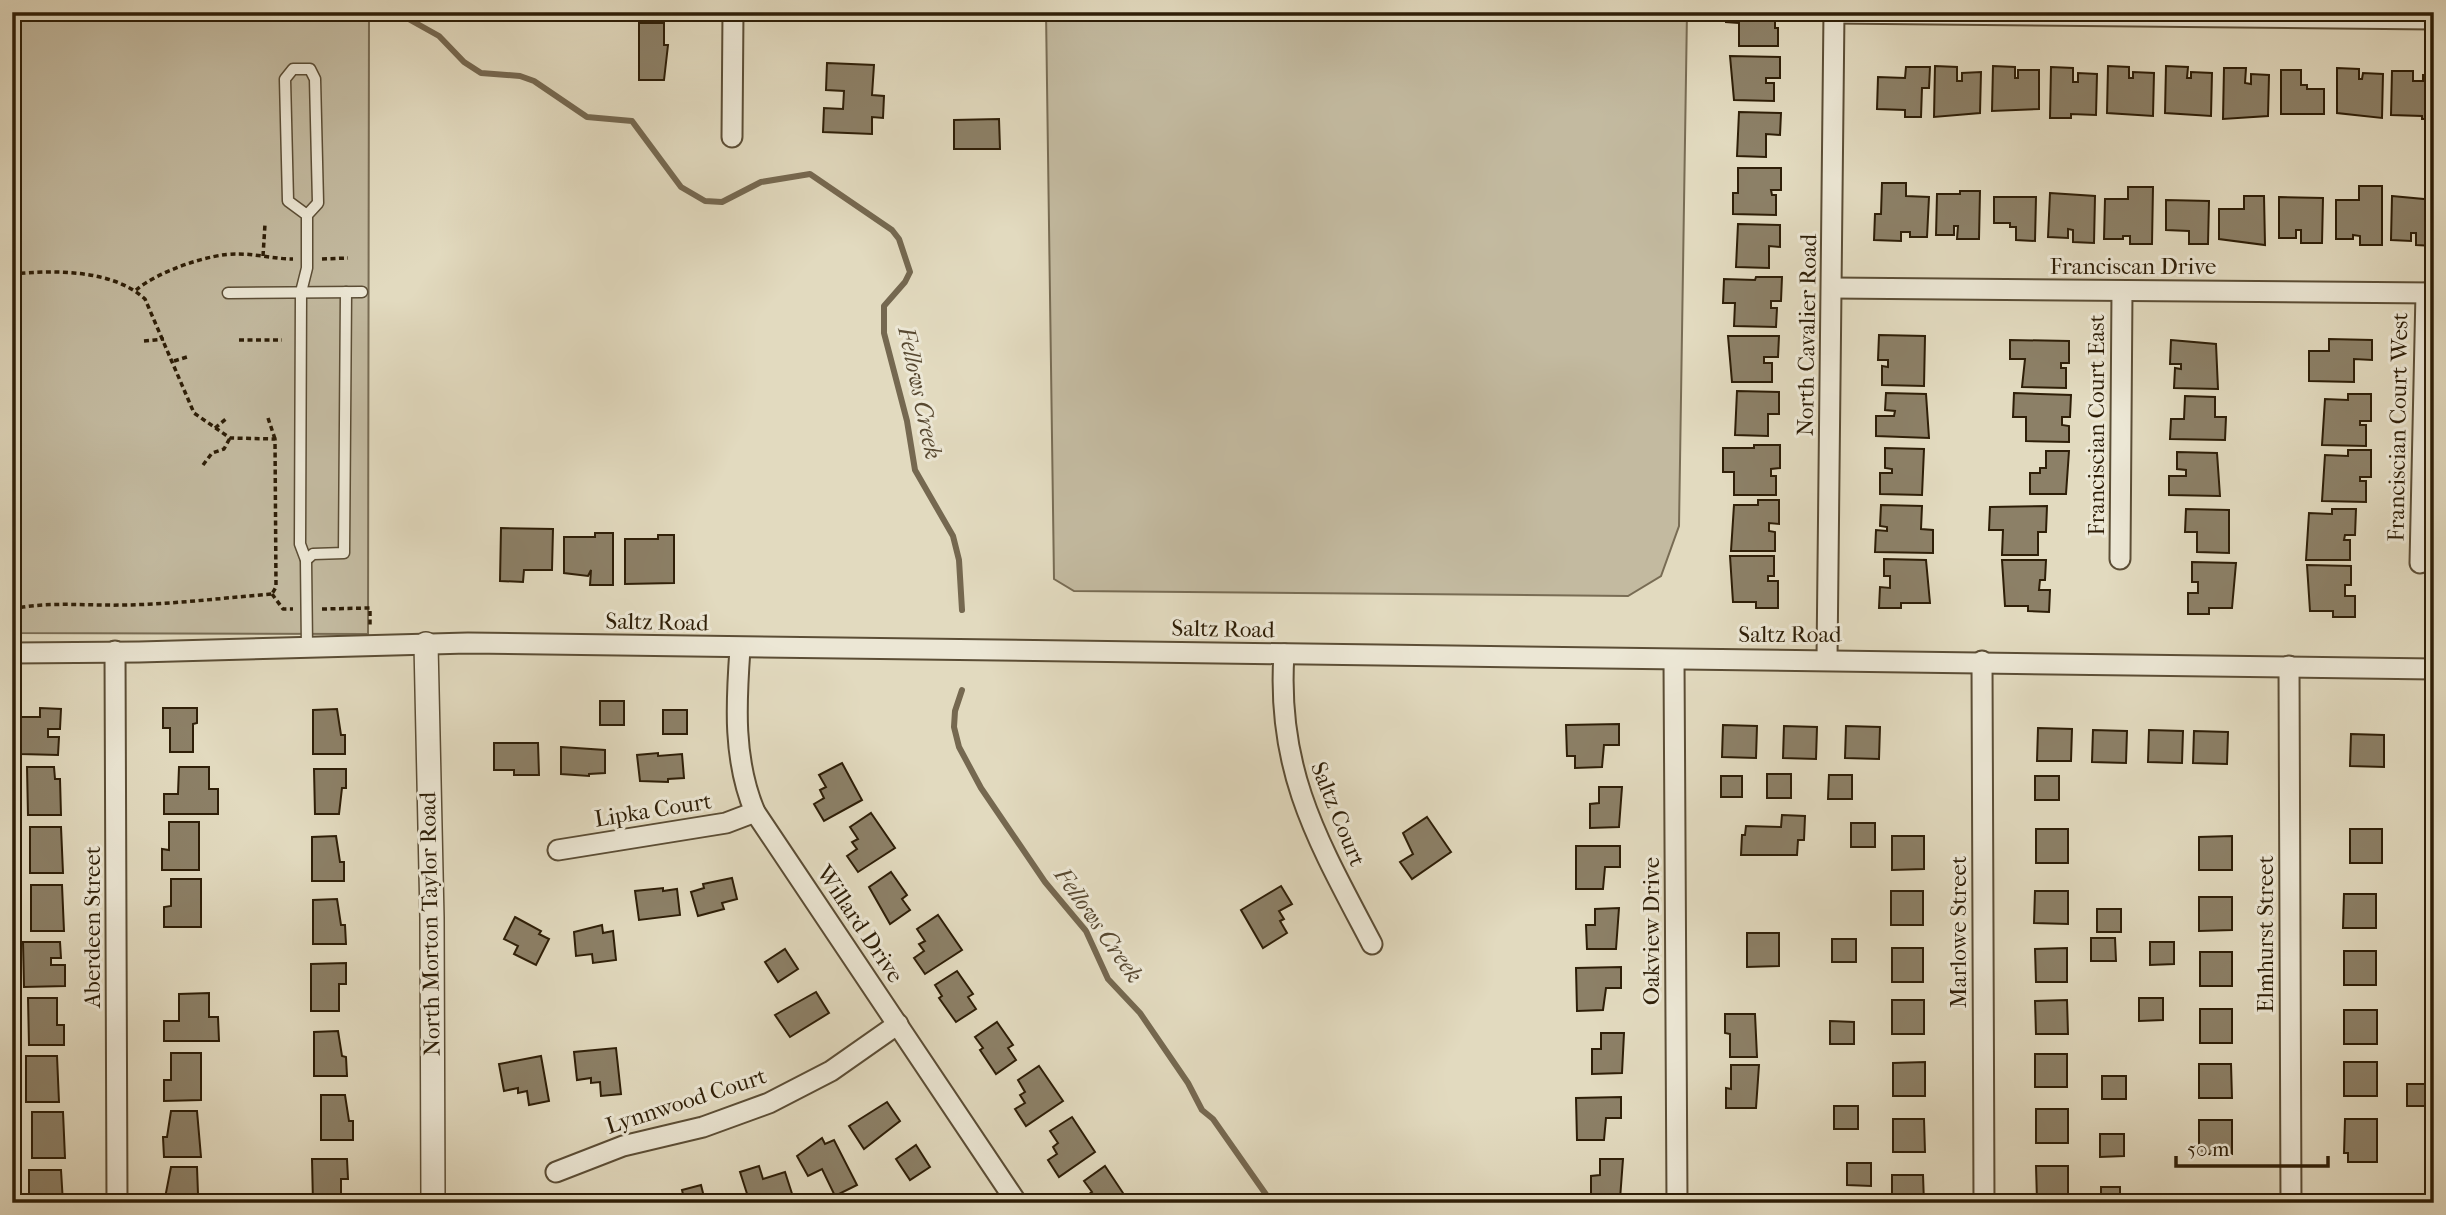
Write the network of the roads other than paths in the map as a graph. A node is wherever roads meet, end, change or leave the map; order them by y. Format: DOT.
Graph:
graph roads {
  1 [pos="733,12"];
  2 [pos="1834,13"];
  3 [pos="2434,19"];
  4 [pos="732,137"];
  5 [pos="307,215"];
  6 [pos="1832,288"];
  7 [pos="2122,291"];
  8 [pos="301,292"];
  9 [pos="346,292"];
  10 [pos="362,292"];
  11 [pos="228,293"];
  12 [pos="2430,293"];
  13 [pos="2120,559"];
  14 [pos="306,560"];
  15 [pos="2420,562"];
  16 [pos="426,645"];
  17 [pos="307,648"];
  18 [pos="740,649"];
  19 [pos="116,651"];
  20 [pos="12,653"];
  21 [pos="1284,654"];
  22 [pos="1827,659"];
  23 [pos="1674,660"];
  24 [pos="1982,661"];
  25 [pos="2289,666"];
  26 [pos="2434,669"];
  27 [pos="755,812"];
  28 [pos="558,850"];
  29 [pos="1372,944"];
  30 [pos="898,1024"];
  31 [pos="556,1172"];
  32 [pos="117,1203"];
  33 [pos="433,1203"];
  34 [pos="1017,1203"];
  35 [pos="1677,1203"];
  36 [pos="1984,1203"];
  37 [pos="2291,1203"];
  1 -- 4 [label="street"];
  2 -- 3 [label="street"];
  2 -- 6 [label="street, North Cavalier Road"];
  5 -- 5 [label="lane"];
  5 -- 8 [label="lane"];
  6 -- 7 [label="street, Franciscan Drive"];
  6 -- 22 [label="street, North Cavalier Road"];
  7 -- 12 [label="street, Franciscan Drive"];
  7 -- 13 [label="street, Franciscian Court East"];
  8 -- 9 [label="lane"];
  8 -- 11 [label="lane"];
  8 -- 14 [label="lane"];
  9 -- 10 [label="lane"];
  9 -- 14 [label="lane"];
  12 -- 15 [label="street, Franciscian Court West"];
  14 -- 17 [label="lane"];
  16 -- 17 [label="street, Saltz Road"];
  16 -- 18 [label="street, Saltz Road"];
  16 -- 33 [label="street, North Morton Taylor Road"];
  17 -- 19 [label="street, Saltz Road"];
  18 -- 21 [label="street, Saltz Road"];
  18 -- 27 [label="street, Willard Drive"];
  19 -- 20 [label="street, Saltz Road"];
  19 -- 32 [label="street, Aberdeen Street"];
  21 -- 23 [label="street, Saltz Road"];
  21 -- 29 [label="street, Saltz Court"];
  22 -- 23 [label="street, Saltz Road"];
  22 -- 24 [label="street, Saltz Road"];
  23 -- 35 [label="street, Oakview Drive"];
  24 -- 25 [label="street, Saltz Road"];
  24 -- 36 [label="street, Marlowe Street"];
  25 -- 26 [label="street, Saltz Road"];
  25 -- 37 [label="street, Elmhurst Street"];
  27 -- 28 [label="street, Lipka Court"];
  27 -- 30 [label="street, Willard Drive"];
  30 -- 31 [label="street, Lynnwood Court"];
  30 -- 34 [label="street, Willard Drive"];
}
